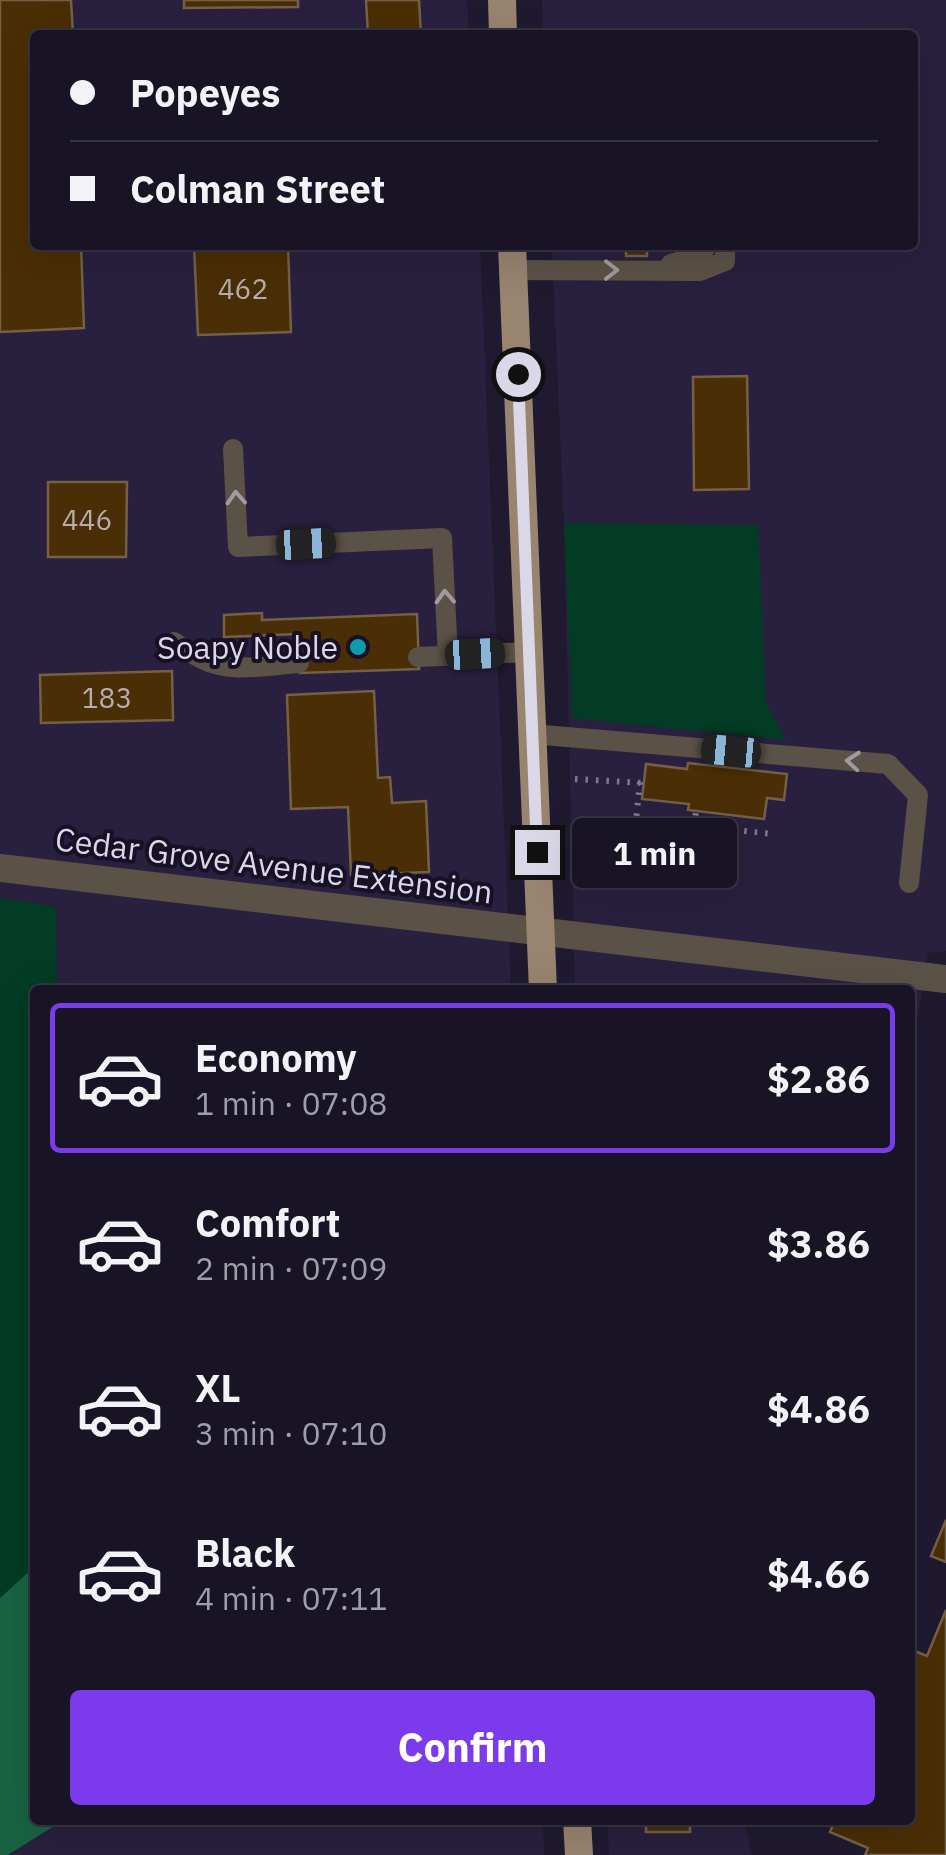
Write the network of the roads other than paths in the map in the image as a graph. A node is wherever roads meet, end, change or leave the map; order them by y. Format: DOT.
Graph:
graph roads {
  1 [pos="502,0"];
  2 [pos="504,30"];
  3 [pos="704,250"];
  4 [pos="724,250"];
  5 [pos="512,258"];
  6 [pos="650,270"];
  7 [pos="233,449"];
  8 [pos="174,642"];
  9 [pos="529,652"];
  10 [pos="448,656"];
  11 [pos="418,657"];
  12 [pos="299,663"];
  13 [pos="531,734"];
  14 [pos="0,868"];
  15 [pos="908,883"];
  16 [pos="540,931"];
  17 [pos="946,978"];
  18 [pos="543,985"];
  19 [pos="577,1825"];
  20 [pos="579,1855"];
  1 -- 2 [label="main road"];
  3 -- 6 [label="lane"];
  4 -- 6 [label="lane"];
  5 -- 6 [label="lane, one-way"];
  5 -- 9 [label="main road"];
  10 -- 7 [label="lane, one-way"];
  8 -- 12 [label="lane"];
  9 -- 10 [label="lane"];
  9 -- 13 [label="main road"];
  10 -- 11 [label="lane"];
  15 -- 13 [label="lane, one-way"];
  13 -- 16 [label="main road"];
  14 -- 16 [label="street, Cedar Grove Avenue Extension"];
  16 -- 17 [label="street, Cedar Grove Avenue Extension"];
  16 -- 18 [label="main road"];
  19 -- 20 [label="main road"];
}
